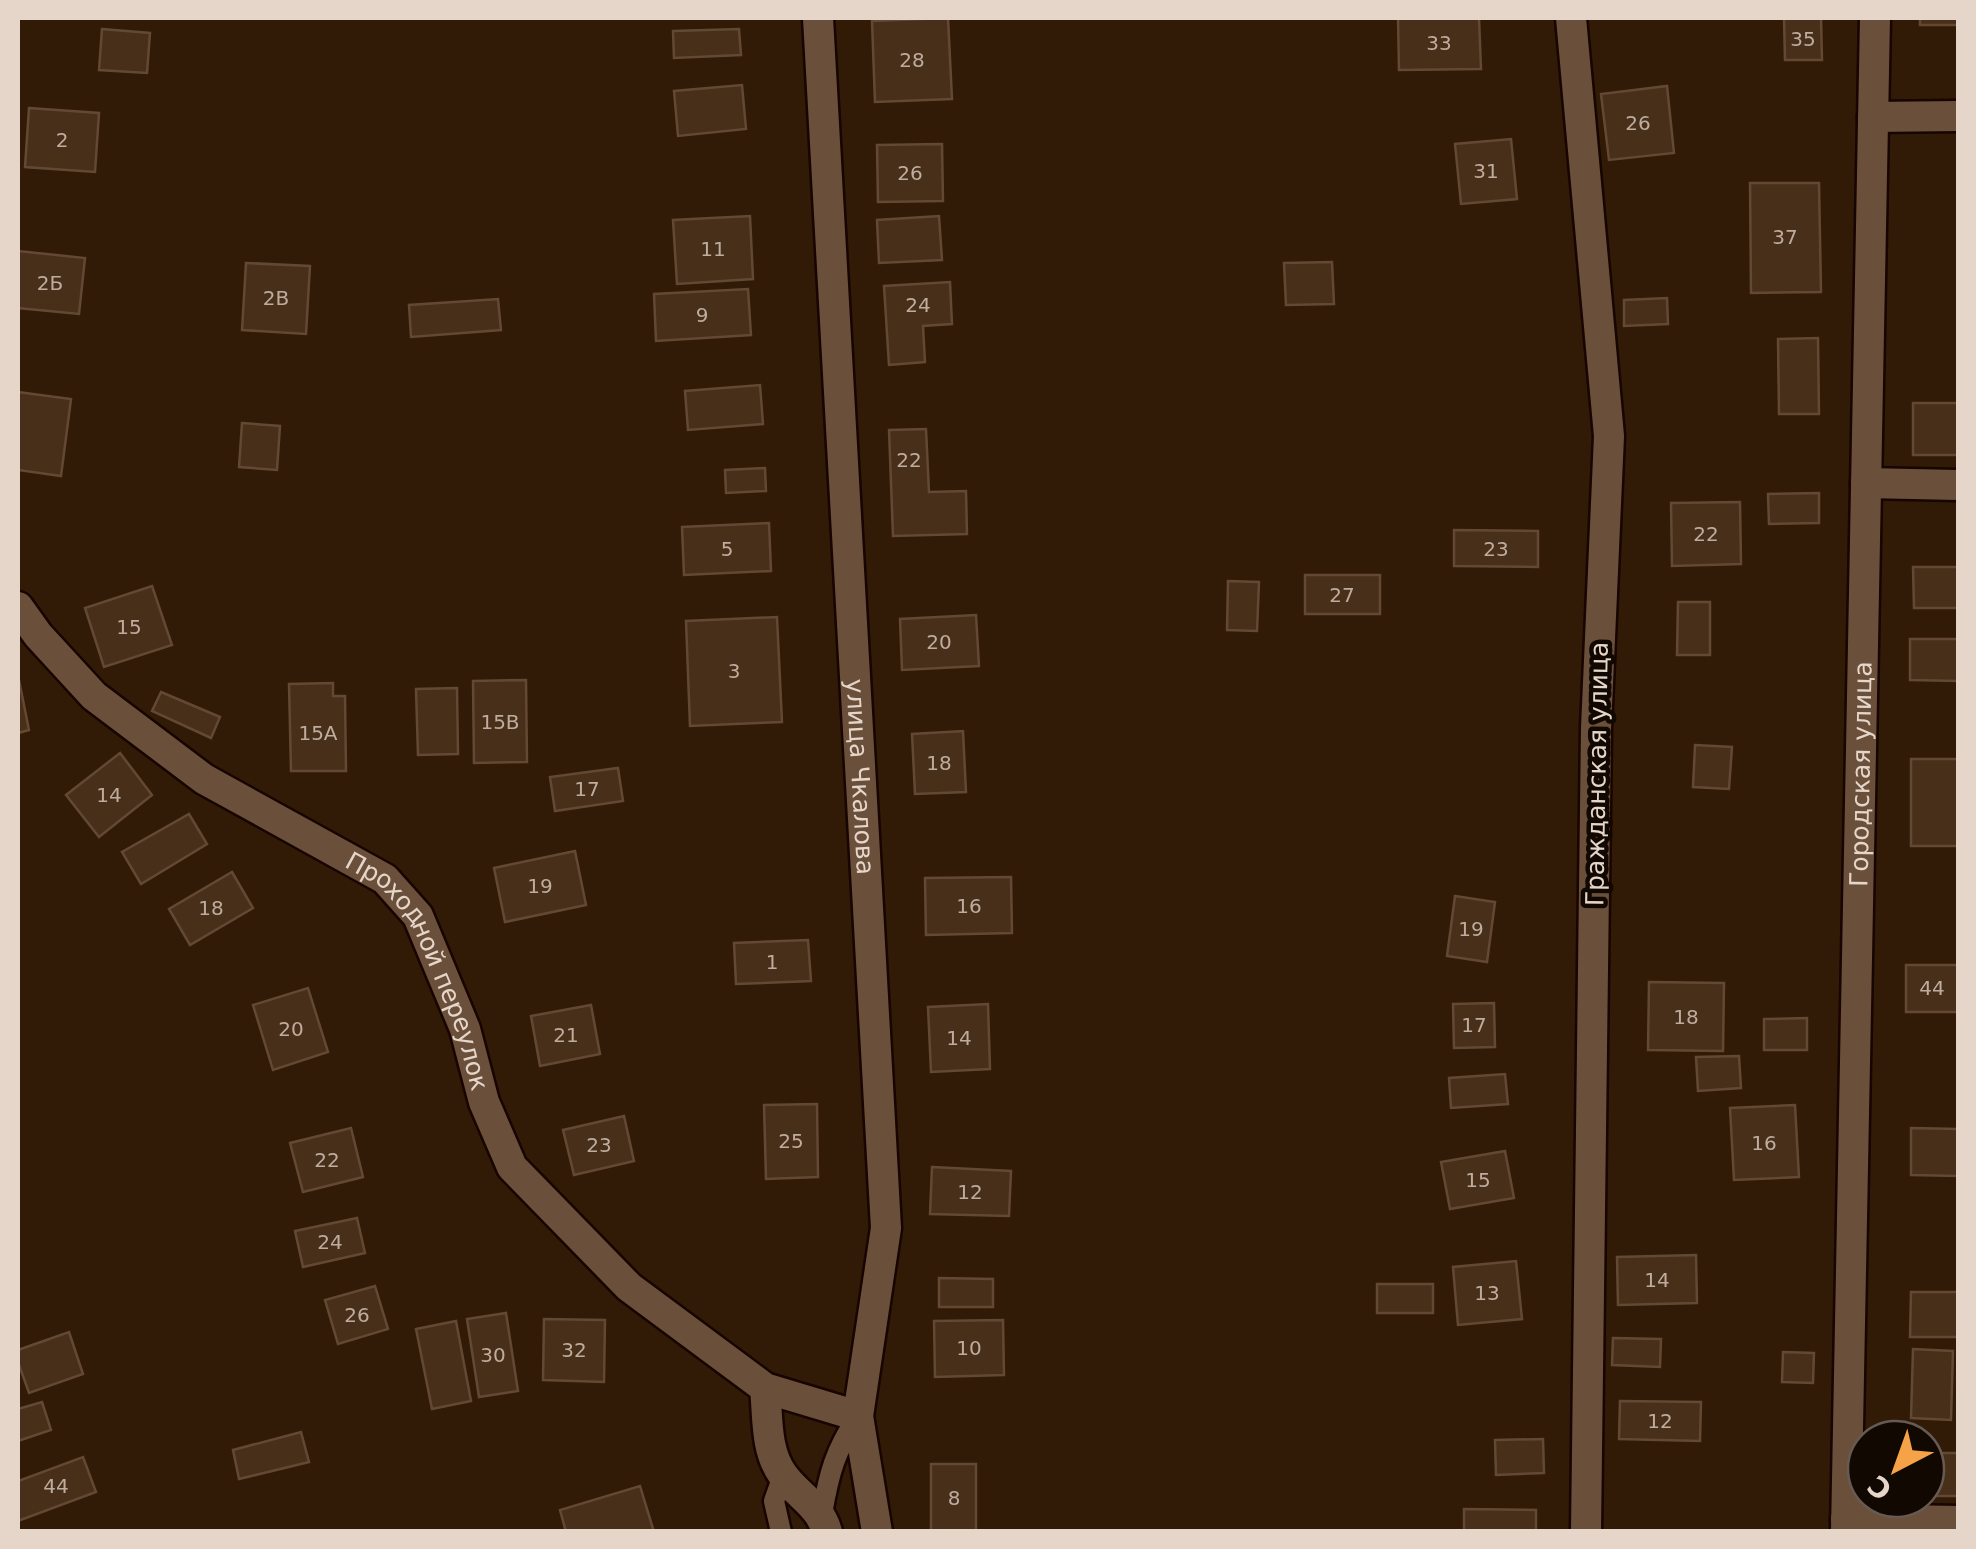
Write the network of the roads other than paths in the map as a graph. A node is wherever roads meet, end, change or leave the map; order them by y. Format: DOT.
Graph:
graph roads {
  1 [pos="818,18"];
  2 [pos="1571,18"];
  3 [pos="1874,18"];
  4 [pos="1874,116"];
  5 [pos="1958,116"];
  6 [pos="1866,482"];
  7 [pos="1958,485"];
  8 [pos="18,607"];
  9 [pos="765,1388"];
  10 [pos="858,1416"];
  11 [pos="783,1476"];
  12 [pos="1958,1521"];
  13 [pos="825,1523"];
  14 [pos="1846,1525"];
  15 [pos="782,1532"];
  16 [pos="878,1532"];
  17 [pos="1586,1532"];
  1 -- 10 [label="street, улица Чкалова"];
  2 -- 17 [label="street, Гражданская улица"];
  3 -- 4 [label="street, Городская улица"];
  4 -- 5 [label="street"];
  4 -- 6 [label="street, Городская улица"];
  6 -- 7 [label="street"];
  6 -- 14 [label="street, Городская улица"];
  8 -- 9 [label="street, Проходной переулок"];
  9 -- 10 [label="street, Проходной переулок"];
  9 -- 11 [label="street"];
  10 -- 13 [label="lane"];
  10 -- 16 [label="street, улица Чкалова"];
  11 -- 13 [label="street"];
  11 -- 15 [label="lane"];
  12 -- 14 [label="street"];
}
